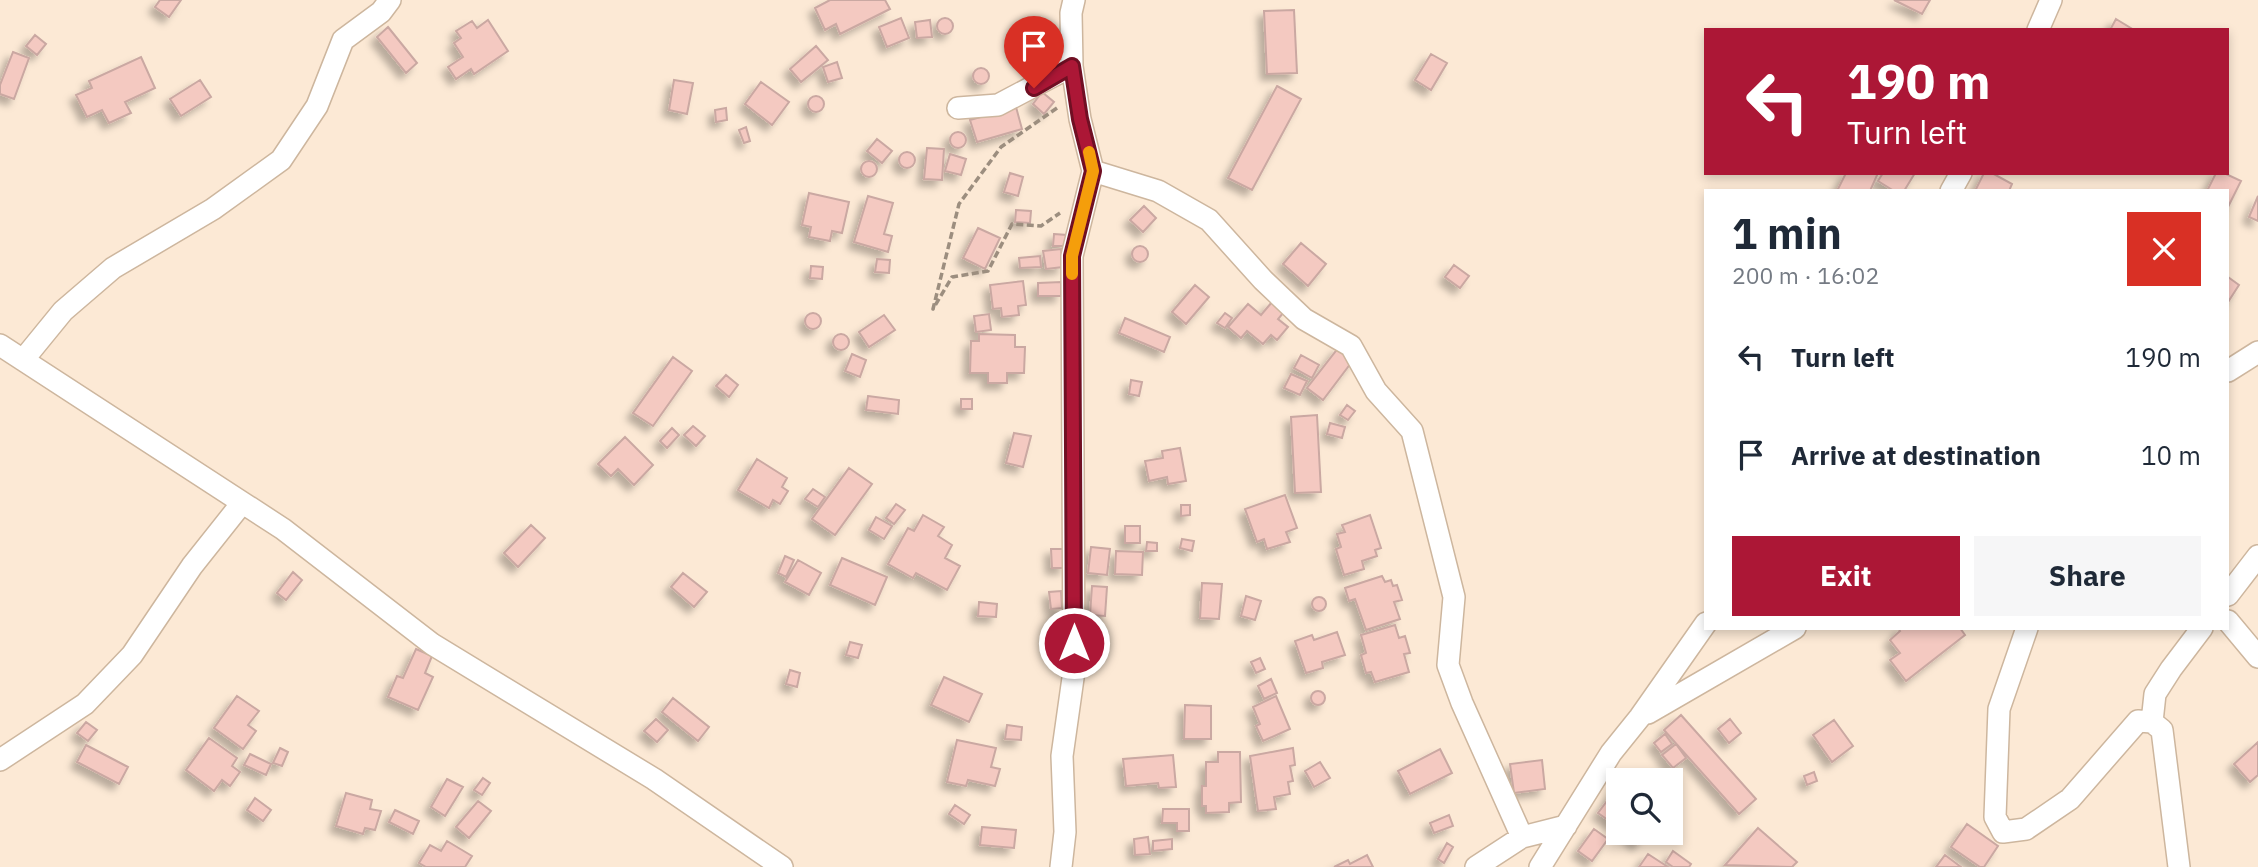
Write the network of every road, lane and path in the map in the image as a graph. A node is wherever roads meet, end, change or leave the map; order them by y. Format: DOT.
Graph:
graph roads {
  1 [pos="390,0"];
  2 [pos="1074,0"];
  3 [pos="2051,0"];
  4 [pos="2039,28"];
  5 [pos="1072,66"];
  6 [pos="1076,94"];
  7 [pos="958,108"];
  8 [pos="1093,171"];
  9 [pos="1087,195"];
  10 [pos="0,345"];
  11 [pos="2258,352"];
  12 [pos="23,360"];
  13 [pos="2229,369"];
  14 [pos="243,503"];
  15 [pos="2258,556"];
  16 [pos="2229,594"];
  17 [pos="2229,622"];
  18 [pos="1704,626"];
  19 [pos="1792,630"];
  20 [pos="2026,630"];
  21 [pos="2200,630"];
  22 [pos="2258,657"];
  23 [pos="1640,717"];
  24 [pos="2152,722"];
  25 [pos="0,760"];
  26 [pos="1566,826"];
  27 [pos="1522,837"];
  28 [pos="782,867"];
  29 [pos="1061,867"];
  30 [pos="1476,867"];
  31 [pos="1540,867"];
  32 [pos="2179,867"];
  1 -- 12 [label="street"];
  2 -- 5 [label="street"];
  3 -- 4 [label="street"];
  5 -- 6 [label="street"];
  5 -- 7 [label="street"];
  6 -- 8 [label="street"];
  6 -- 9 [label="path"];
  8 -- 9 [label="street"];
  8 -- 27 [label="street"];
  9 -- 29 [label="street"];
  10 -- 12 [label="street"];
  11 -- 13 [label="street"];
  12 -- 14 [label="street"];
  14 -- 25 [label="street"];
  14 -- 28 [label="street"];
  15 -- 16 [label="street"];
  17 -- 22 [label="street"];
  18 -- 23 [label="street"];
  19 -- 23 [label="street"];
  20 -- 24 [label="street"];
  21 -- 24 [label="street"];
  23 -- 26 [label="street"];
  24 -- 32 [label="street"];
  26 -- 27 [label="street"];
  26 -- 31 [label="street"];
  27 -- 30 [label="street"];
}
